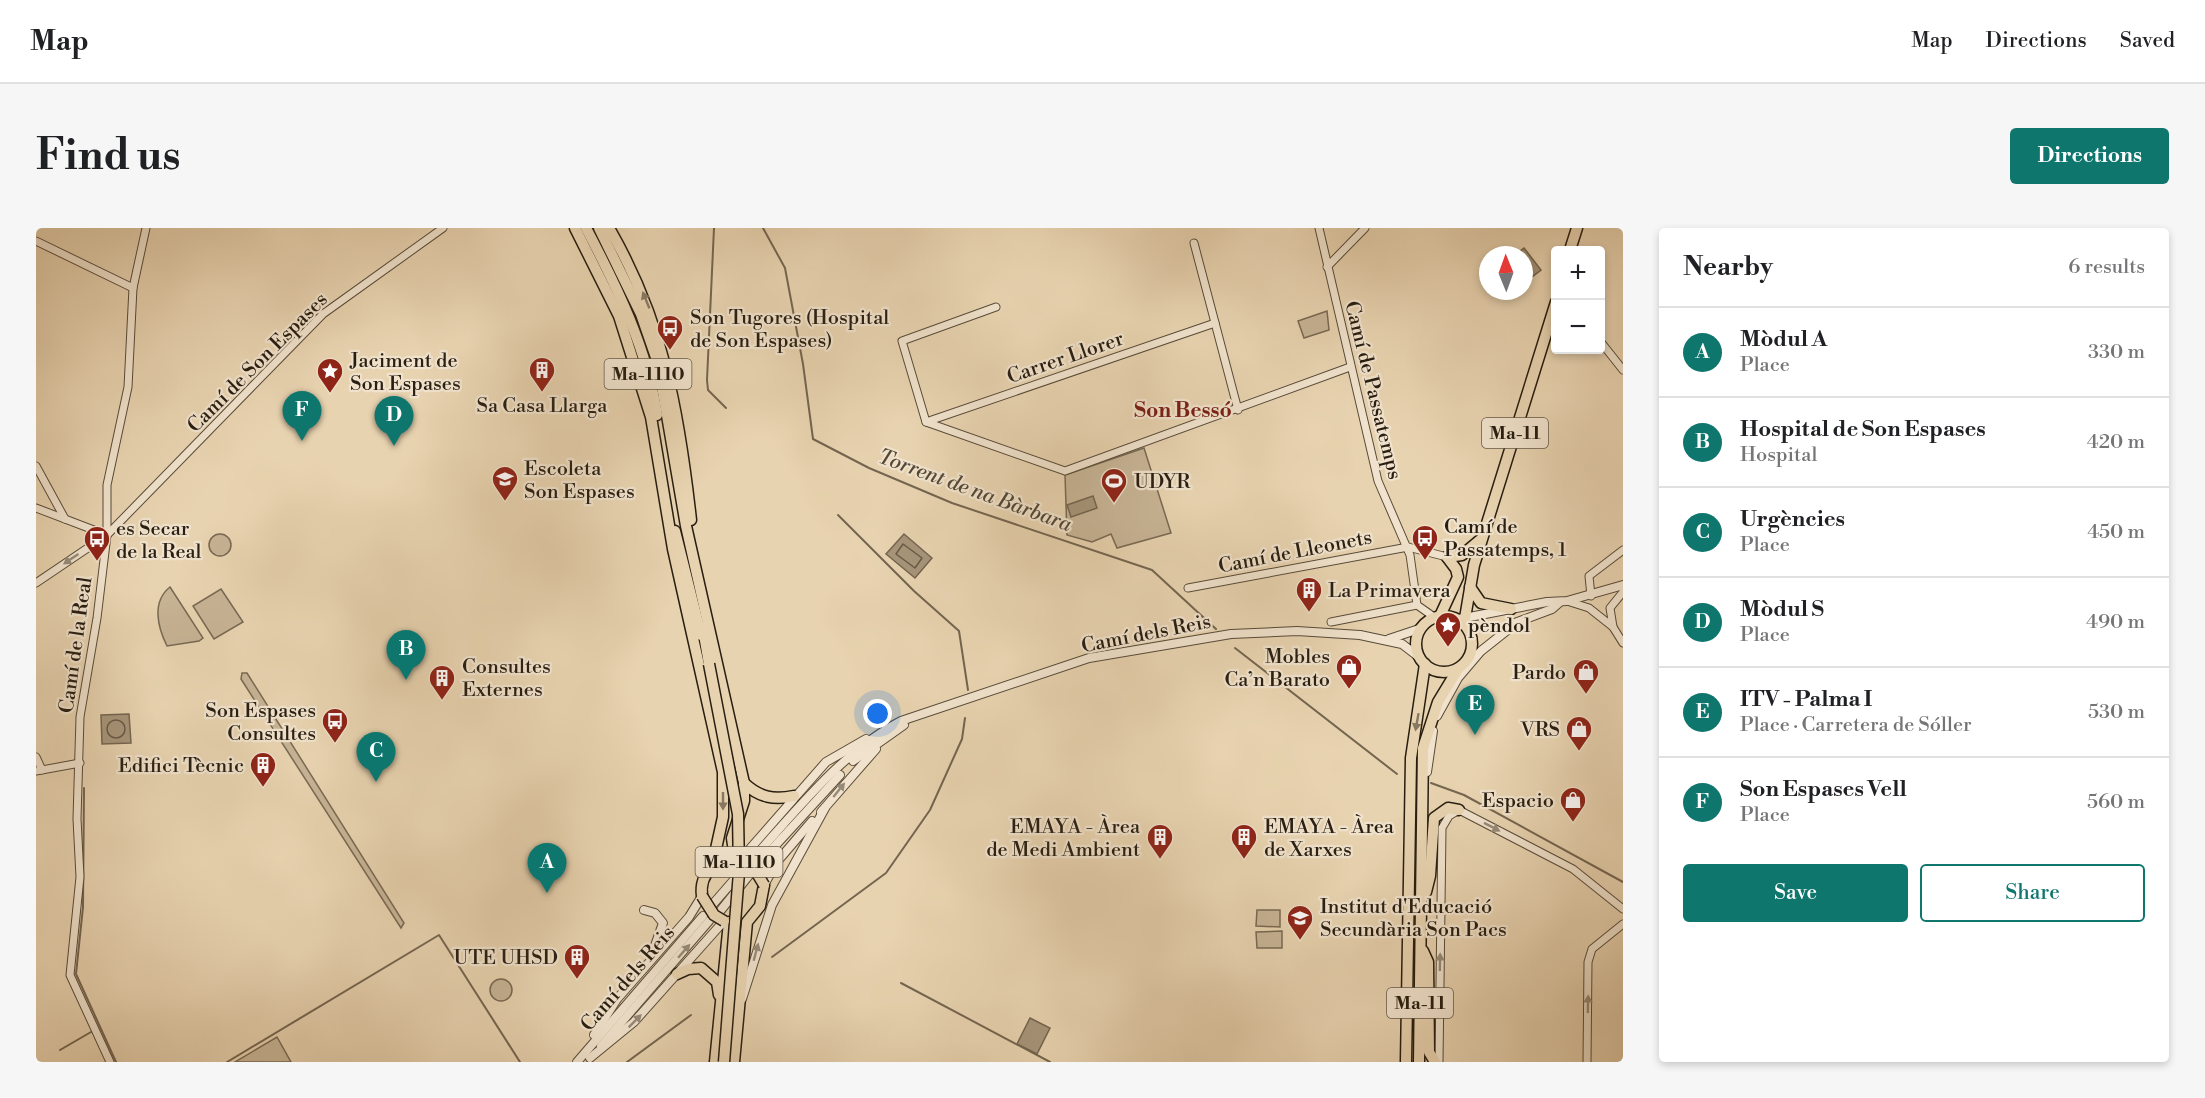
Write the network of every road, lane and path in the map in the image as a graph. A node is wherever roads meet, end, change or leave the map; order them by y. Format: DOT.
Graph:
graph roads {
  1 [pos="146,228"];
  2 [pos="443,228"];
  3 [pos="575,228"];
  4 [pos="586,228"];
  5 [pos="599,228"];
  6 [pos="609,228"];
  7 [pos="1319,228"];
  8 [pos="1365,228"];
  9 [pos="1577,228"];
  10 [pos="36,241"];
  11 [pos="1194,243"];
  12 [pos="1571,246"];
  13 [pos="1326,267"];
  14 [pos="133,288"];
  15 [pos="996,307"];
  16 [pos="1551,318"];
  17 [pos="1215,323"];
  18 [pos="1605,347"];
  19 [pos="1350,367"];
  20 [pos="1623,370"];
  21 [pos="1238,410"];
  22 [pos="926,422"];
  23 [pos="36,466"];
  24 [pos="36,508"];
  25 [pos="65,519"];
  26 [pos="686,526"];
  27 [pos="675,531"];
  28 [pos="107,535"];
  29 [pos="1483,537"];
  30 [pos="1408,547"];
  31 [pos="1623,550"];
  32 [pos="1447,557"];
  33 [pos="695,562"];
  34 [pos="1474,565"];
  35 [pos="36,583"];
  36 [pos="1623,585"];
  37 [pos="1470,586"];
  38 [pos="1188,588"];
  39 [pos="1623,592"];
  40 [pos="1591,596"];
  41 [pos="1564,602"];
  42 [pos="1417,605"];
  43 [pos="1511,609"];
  44 [pos="1439,616"];
  45 [pos="1463,620"];
  46 [pos="1331,622"];
  47 [pos="1515,624"];
  48 [pos="1613,627"];
  49 [pos="1419,629"];
  50 [pos="1389,639"];
  51 [pos="694,640"];
  52 [pos="1623,643"];
  53 [pos="1422,661"];
  54 [pos="709,664"];
  55 [pos="1462,665"];
  56 [pos="916,717"];
  57 [pos="891,733"];
  58 [pos="874,735"];
  59 [pos="36,758"];
  60 [pos="80,763"];
  61 [pos="39,770"];
  62 [pos="744,783"];
  63 [pos="794,796"];
  64 [pos="825,808"];
  65 [pos="1459,810"];
  66 [pos="743,865"];
  67 [pos="712,867"];
  68 [pos="764,885"];
  69 [pos="702,896"];
  70 [pos="713,904"];
  71 [pos="1623,909"];
  72 [pos="644,910"];
  73 [pos="1421,910"];
  74 [pos="751,916"];
  75 [pos="725,918"];
  76 [pos="1623,924"];
  77 [pos="1421,944"];
  78 [pos="644,968"];
  79 [pos="677,974"];
  80 [pos="739,1008"];
  81 [pos="719,1031"];
  82 [pos="588,1049"];
  83 [pos="588,1060"];
  84 [pos="1420,1060"];
  85 [pos="110,1062"];
  86 [pos="577,1062"];
  87 [pos="715,1062"];
  88 [pos="724,1062"];
  89 [pos="734,1062"];
  90 [pos="1406,1062"];
  91 [pos="1437,1062"];
  92 [pos="1587,1062"];
  1 -- 14 [label="street, Camí de la Real"];
  2 -- 28 [label="street, Camí de Son Espases"];
  3 -- 51 [label="main road"];
  4 -- 27 [label="main road, Ma-1110"];
  5 -- 26 [label="main road, Ma-1110"];
  33 -- 6 [label="main road, one-way"];
  7 -- 13 [label="street, Camí de Passatemps"];
  8 -- 13 [label="street"];
  9 -- 12 [label="main road"];
  10 -- 14 [label="street"];
  11 -- 17 [label="street"];
  13 -- 19 [label="street, Camí de Passatemps"];
  14 -- 28 [label="street, Camí de la Real"];
  15 -- 22 [label="street"];
  16 -- 29 [label="main road, Ma-11"];
  17 -- 21 [label="street"];
  17 -- 22 [label="street, Carrer Llorer"];
  18 -- 20 [label="street"];
  19 -- 21 [label="street"];
  19 -- 30 [label="street, Camí de Passatemps"];
  21 -- 22 [label="street"];
  23 -- 25 [label="street"];
  24 -- 25 [label="street"];
  25 -- 28 [label="street"];
  26 -- 33 [label="main road, Ma-1110"];
  26 -- 54 [label="main road, Ma-1110"];
  27 -- 51 [label="main road, Ma-1110"];
  27 -- 54 [label="main road, Ma-1110"];
  28 -- 35 [label="street, Camí de Son Espases, one-way"];
  28 -- 60 [label="street, Camí de la Real"];
  29 -- 32 [label="main road"];
  29 -- 34 [label="main road, Ma-11"];
  30 -- 32 [label="street"];
  30 -- 38 [label="street, Camí de Lleonets"];
  30 -- 42 [label="street, Camí de Passatemps"];
  31 -- 40 [label="street"];
  32 -- 44 [label="main road"];
  33 -- 62 [label="main road, Ma-1110"];
  34 -- 37 [label="main road, Ma-11"];
  34 -- 44 [label="main road, Ma-11"];
  36 -- 40 [label="street"];
  37 -- 43 [label="main road"];
  37 -- 45 [label="main road, Ma-11"];
  39 -- 48 [label="street"];
  40 -- 41 [label="street"];
  41 -- 43 [label="street"];
  41 -- 47 [label="street"];
  41 -- 48 [label="street"];
  42 -- 44 [label="street"];
  42 -- 46 [label="street"];
  43 -- 45 [label="street"];
  44 -- 45 [label="main road"];
  44 -- 49 [label="main road, Ma-11"];
  45 -- 55 [label="main road, Ma-11"];
  47 -- 55 [label="street"];
  47 -- 73 [label="street"];
  48 -- 52 [label="street"];
  49 -- 50 [label="street"];
  49 -- 53 [label="main road, Ma-11"];
  50 -- 53 [label="street"];
  50 -- 56 [label="street, Camí dels Reis"];
  51 -- 67 [label="main road, Ma-1110, one-way"];
  53 -- 55 [label="main road"];
  53 -- 90 [label="main road, Ma-11, one-way"];
  54 -- 88 [label="main road, Ma-1110, bridge"];
  55 -- 73 [label="main road, Ma-11"];
  56 -- 57 [label="street, Camí dels Reis"];
  56 -- 58 [label="street, Camí dels Reis"];
  57 -- 58 [label="street, Camí dels Reis"];
  64 -- 57 [label="street, one-way"];
  58 -- 63 [label="street"];
  59 -- 61 [label="street"];
  60 -- 61 [label="street"];
  60 -- 85 [label="street, Camí de la Real"];
  62 -- 63 [label="main road"];
  62 -- 66 [label="main road, Ma-1110"];
  63 -- 66 [label="street"];
  64 -- 68 [label="street"];
  80 -- 64 [label="street, one-way"];
  65 -- 71 [label="street, one-way"];
  65 -- 73 [label="main road"];
  91 -- 65 [label="street, one-way"];
  66 -- 67 [label="main road, Ma-1110"];
  66 -- 68 [label="main road, Ma-1110, bridge"];
  66 -- 70 [label="street"];
  66 -- 75 [label="street"];
  67 -- 69 [label="main road, Ma-1110"];
  68 -- 74 [label="main road, Ma-1110"];
  69 -- 75 [label="main road, Ma-1110, bridge"];
  69 -- 78 [label="street"];
  72 -- 78 [label="street"];
  73 -- 77 [label="main road, Ma-11"];
  74 -- 75 [label="main road"];
  74 -- 80 [label="main road, Ma-1110"];
  75 -- 79 [label="street"];
  75 -- 81 [label="main road"];
  92 -- 76 [label="street, one-way"];
  77 -- 84 [label="main road, Ma-11"];
  77 -- 91 [label="main road"];
  78 -- 82 [label="street"];
  79 -- 81 [label="main road"];
  83 -- 79 [label="street, one-way"];
  80 -- 89 [label="main road, Ma-1110"];
  81 -- 87 [label="main road"];
  83 -- 82 [label="street, Camí dels Reis, one-way"];
  82 -- 86 [label="street, Camí dels Reis"];
}
